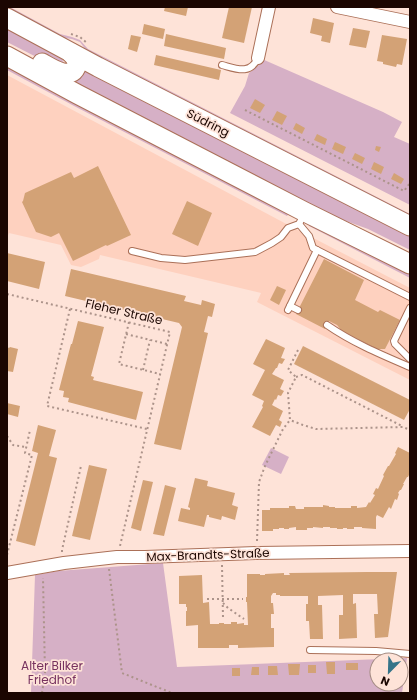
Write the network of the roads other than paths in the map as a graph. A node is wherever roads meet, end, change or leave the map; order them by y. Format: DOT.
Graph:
graph roads {
  1 [pos="270,7"];
  2 [pos="337,7"];
  3 [pos="7,18"];
  4 [pos="410,22"];
  5 [pos="7,49"];
  6 [pos="71,53"];
  7 [pos="7,56"];
  8 [pos="258,58"];
  9 [pos="222,65"];
  10 [pos="302,218"];
  11 [pos="410,226"];
  12 [pos="132,250"];
  13 [pos="317,250"];
  14 [pos="408,262"];
  15 [pos="410,297"];
  16 [pos="410,308"];
  17 [pos="298,310"];
  18 [pos="327,325"];
  19 [pos="410,359"];
  20 [pos="410,368"];
  21 [pos="410,551"];
  22 [pos="7,573"];
  23 [pos="310,650"];
  24 [pos="410,654"];
  1 -- 8 [label="street"];
  2 -- 4 [label="street"];
  3 -- 6 [label="main road, Südring"];
  5 -- 6 [label="main road"];
  6 -- 11 [label="main road, Südring"];
  7 -- 10 [label="main road"];
  8 -- 9 [label="lane"];
  10 -- 12 [label="lane"];
  10 -- 13 [label="lane"];
  10 -- 14 [label="main road"];
  13 -- 15 [label="lane"];
  13 -- 17 [label="lane"];
  16 -- 19 [label="lane"];
  18 -- 20 [label="lane"];
  21 -- 22 [label="street, Max-Brandts-Straße"];
  23 -- 24 [label="lane"];
}
